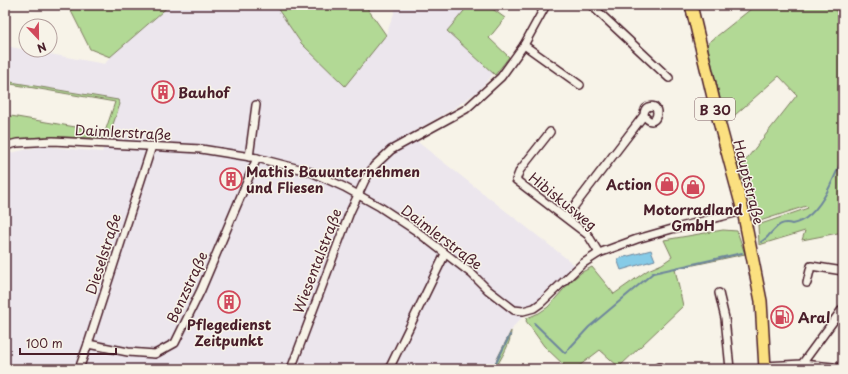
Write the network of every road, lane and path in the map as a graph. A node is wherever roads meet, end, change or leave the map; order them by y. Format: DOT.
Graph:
graph roads {
  1 [pos="546,5"];
  2 [pos="591,5"];
  3 [pos="692,5"];
  4 [pos="524,45"];
  5 [pos="669,78"];
  6 [pos="580,86"];
  7 [pos="256,105"];
  8 [pos="644,115"];
  9 [pos="550,132"];
  10 [pos="5,146"];
  11 [pos="152,146"];
  12 [pos="249,157"];
  13 [pos="257,158"];
  14 [pos="358,195"];
  15 [pos="743,212"];
  16 [pos="566,217"];
  17 [pos="599,253"];
  18 [pos="445,254"];
  19 [pos="843,271"];
  20 [pos="807,283"];
  21 [pos="719,293"];
  22 [pos="843,308"];
  23 [pos="88,344"];
  24 [pos="802,364"];
  25 [pos="765,367"];
  26 [pos="843,368"];
  27 [pos="79,369"];
  28 [pos="291,369"];
  29 [pos="389,369"];
  30 [pos="730,369"];
  1 -- 4 [label="street, Wiesentalstraße"];
  2 -- 5 [label="street"];
  3 -- 15 [label="main road, Hauptstraße / B 30"];
  4 -- 6 [label="street"];
  4 -- 14 [label="street, Wiesentalstraße"];
  7 -- 12 [label="street"];
  8 -- 16 [label="street"];
  9 -- 16 [label="street, Hibiskusweg"];
  10 -- 11 [label="street, Daimlerstraße"];
  11 -- 12 [label="street, Daimlerstraße"];
  11 -- 23 [label="street, Dieselstraße"];
  12 -- 13 [label="street, Daimlerstraße"];
  13 -- 14 [label="street, Daimlerstraße"];
  13 -- 23 [label="street, Benzstraße"];
  14 -- 18 [label="street, Daimlerstraße"];
  14 -- 28 [label="street, Wiesentalstraße"];
  15 -- 17 [label="street, Daimlerstraße"];
  15 -- 25 [label="main road, Hauptstraße / B 30"];
  16 -- 17 [label="street, Hibiskusweg"];
  17 -- 18 [label="street, Daimlerstraße"];
  18 -- 29 [label="street"];
  19 -- 20 [label="street"];
  21 -- 30 [label="street"];
  22 -- 24 [label="street"];
  23 -- 27 [label="street, Dieselstraße"];
  24 -- 25 [label="street"];
  24 -- 26 [label="street"];
}
